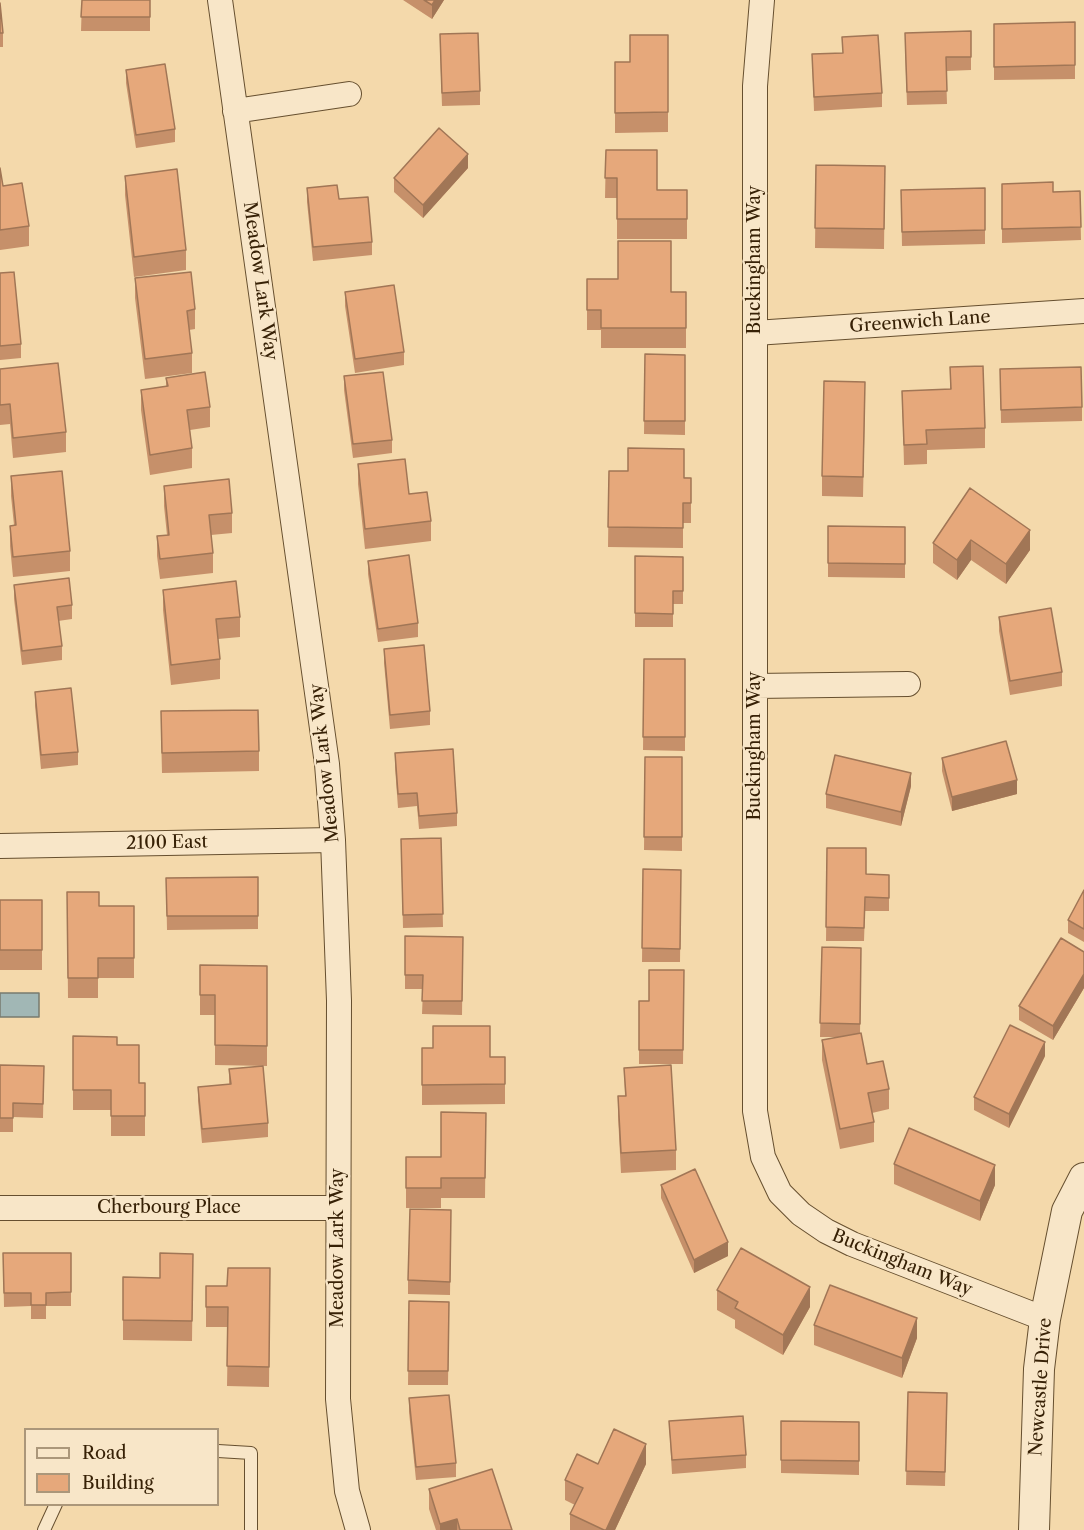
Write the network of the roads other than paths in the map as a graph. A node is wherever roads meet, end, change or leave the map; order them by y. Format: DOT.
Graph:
graph roads {
  1 [pos="220,0"];
  2 [pos="762,0"];
  3 [pos="349,94"];
  4 [pos="235,111"];
  5 [pos="1084,311"];
  6 [pos="755,333"];
  7 [pos="909,684"];
  8 [pos="754,686"];
  9 [pos="333,840"];
  10 [pos="0,846"];
  11 [pos="1084,1178"];
  12 [pos="0,1208"];
  13 [pos="338,1208"];
  14 [pos="1044,1319"];
  15 [pos="219,1451"];
  16 [pos="55,1506"];
  17 [pos="44,1530"];
  18 [pos="251,1530"];
  19 [pos="355,1530"];
  20 [pos="1034,1530"];
  1 -- 4 [label="street, Meadow Lark Way"];
  2 -- 6 [label="street, Buckingham Way"];
  3 -- 4 [label="street"];
  4 -- 9 [label="street, Meadow Lark Way"];
  5 -- 6 [label="street, Greenwich Lane"];
  6 -- 8 [label="street, Buckingham Way"];
  7 -- 8 [label="street"];
  8 -- 14 [label="street, Buckingham Way"];
  9 -- 10 [label="street, 2100 East"];
  9 -- 13 [label="street, Meadow Lark Way"];
  11 -- 14 [label="street, Newcastle Drive"];
  12 -- 13 [label="street, Cherbourg Place"];
  13 -- 19 [label="street, Meadow Lark Way"];
  14 -- 20 [label="street, Newcastle Drive"];
  15 -- 18 [label="lane"];
  16 -- 17 [label="lane"];
}
